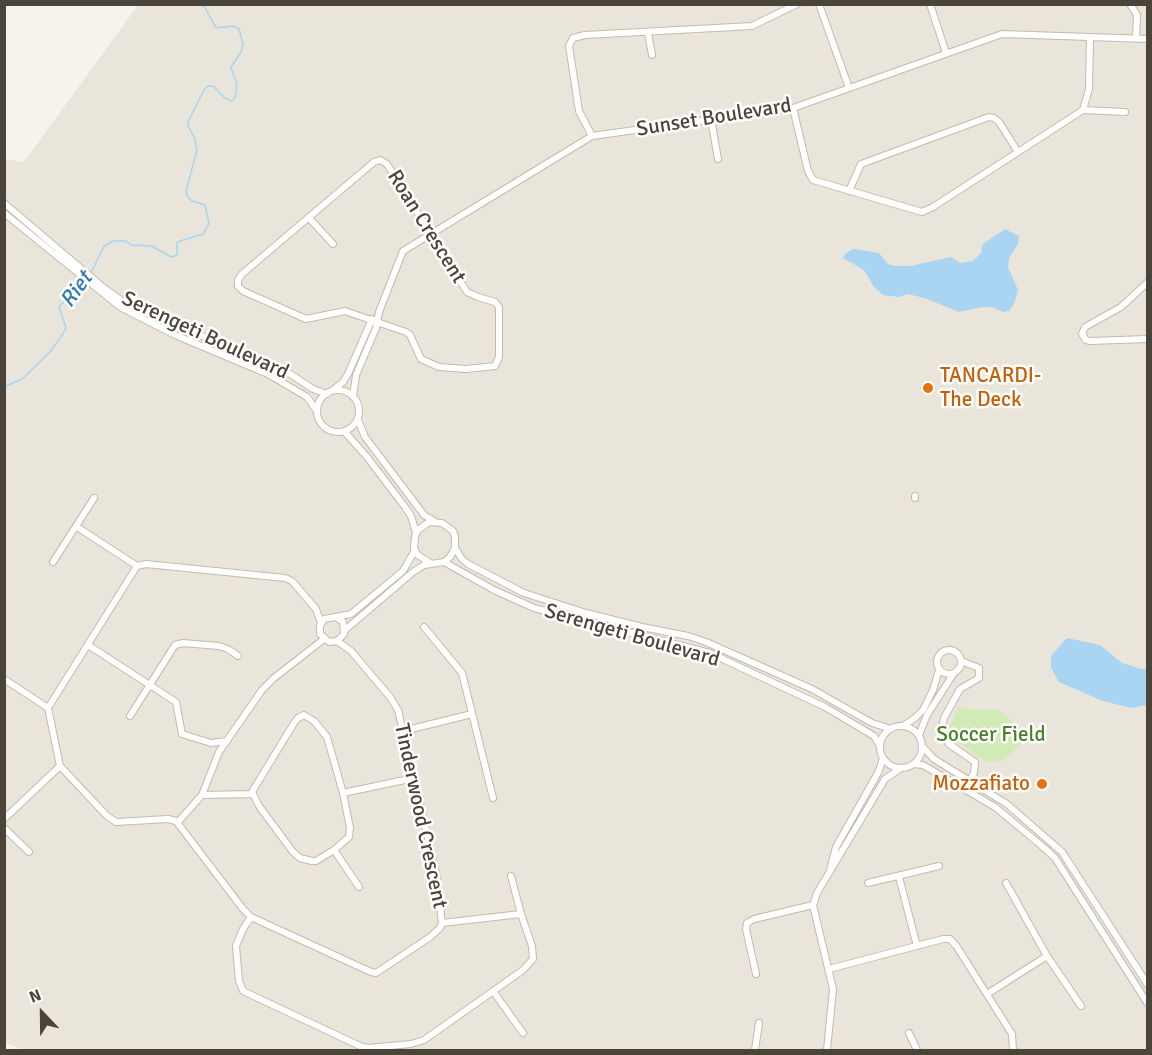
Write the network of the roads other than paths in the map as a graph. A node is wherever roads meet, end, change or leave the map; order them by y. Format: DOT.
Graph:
graph roads {
  1 [pos="797,4"];
  2 [pos="819,4"];
  3 [pos="930,4"];
  4 [pos="1130,4"];
  5 [pos="648,33"];
  6 [pos="1090,37"];
  7 [pos="1136,38"];
  8 [pos="1148,39"];
  9 [pos="946,53"];
  10 [pos="652,55"];
  11 [pos="849,88"];
  12 [pos="793,108"];
  13 [pos="1083,110"];
  14 [pos="1125,112"];
  15 [pos="711,119"];
  16 [pos="592,136"];
  17 [pos="1017,152"];
  18 [pos="718,159"];
  19 [pos="849,190"];
  20 [pos="4,203"];
  21 [pos="4,213"];
  22 [pos="309,218"];
  23 [pos="430,234"];
  24 [pos="333,244"];
  25 [pos="49,245"];
  26 [pos="1148,282"];
  27 [pos="102,290"];
  28 [pos="374,321"];
  29 [pos="1148,339"];
  30 [pos="363,347"];
  31 [pos="330,392"];
  32 [pos="353,397"];
  33 [pos="317,411"];
  34 [pos="358,420"];
  35 [pos="344,431"];
  36 [pos="94,498"];
  37 [pos="436,522"];
  38 [pos="76,527"];
  39 [pos="416,533"];
  40 [pos="455,548"];
  41 [pos="415,550"];
  42 [pos="53,562"];
  43 [pos="444,562"];
  44 [pos="430,563"];
  45 [pos="137,566"];
  46 [pos="376,597"];
  47 [pos="316,609"];
  48 [pos="334,617"];
  49 [pos="321,623"];
  50 [pos="424,627"];
  51 [pos="345,632"];
  52 [pos="324,639"];
  53 [pos="337,641"];
  54 [pos="88,645"];
  55 [pos="351,651"];
  56 [pos="238,657"];
  57 [pos="961,661"];
  58 [pos="939,670"];
  59 [pos="955,672"];
  60 [pos="4,679"];
  61 [pos="149,685"];
  62 [pos="48,708"];
  63 [pos="472,714"];
  64 [pos="130,716"];
  65 [pos="902,726"];
  66 [pos="891,729"];
  67 [pos="403,731"];
  68 [pos="919,735"];
  69 [pos="227,741"];
  70 [pos="211,743"];
  71 [pos="880,746"];
  72 [pos="922,746"];
  73 [pos="219,752"];
  74 [pos="883,758"];
  75 [pos="914,764"];
  76 [pos="60,766"];
  77 [pos="901,768"];
  78 [pos="414,778"];
  79 [pos="970,780"];
  80 [pos="343,793"];
  81 [pos="252,794"];
  82 [pos="202,795"];
  83 [pos="493,798"];
  84 [pos="4,819"];
  85 [pos="850,820"];
  86 [pos="178,822"];
  87 [pos="858,825"];
  88 [pos="4,828"];
  89 [pos="840,839"];
  90 [pos="848,844"];
  91 [pos="334,850"];
  92 [pos="29,852"];
  93 [pos="939,866"];
  94 [pos="511,876"];
  95 [pos="828,876"];
  96 [pos="899,877"];
  97 [pos="1006,883"];
  98 [pos="868,884"];
  99 [pos="359,886"];
  100 [pos="813,905"];
  101 [pos="521,914"];
  102 [pos="251,917"];
  103 [pos="442,923"];
  104 [pos="917,946"];
  105 [pos="1047,956"];
  106 [pos="829,969"];
  107 [pos="756,974"];
  108 [pos="1148,985"];
  109 [pos="493,991"];
  110 [pos="987,994"];
  111 [pos="1148,1004"];
  112 [pos="1081,1006"];
  113 [pos="759,1023"];
  114 [pos="523,1033"];
  115 [pos="909,1033"];
  116 [pos="755,1050"];
  117 [pos="827,1050"];
  118 [pos="917,1050"];
  119 [pos="1012,1050"];
  1 -- 5 [label="street"];
  2 -- 11 [label="street"];
  3 -- 9 [label="street"];
  4 -- 7 [label="street"];
  5 -- 10 [label="street"];
  5 -- 16 [label="street"];
  6 -- 7 [label="street, Sunset Boulevard"];
  6 -- 9 [label="street, Sunset Boulevard"];
  6 -- 13 [label="street"];
  7 -- 8 [label="street, Sunset Boulevard"];
  9 -- 11 [label="street, Sunset Boulevard"];
  11 -- 12 [label="street, Sunset Boulevard"];
  12 -- 15 [label="street, Sunset Boulevard"];
  12 -- 19 [label="street"];
  13 -- 14 [label="street"];
  13 -- 17 [label="street"];
  15 -- 16 [label="street, Sunset Boulevard"];
  15 -- 18 [label="street"];
  16 -- 23 [label="street, Sunset Boulevard"];
  17 -- 19 [label="street"];
  17 -- 19 [label="street"];
  20 -- 25 [label="street, Serengeti Boulevard"];
  21 -- 25 [label="street, Serengeti Boulevard"];
  22 -- 23 [label="street, Roan Crescent"];
  22 -- 24 [label="street"];
  22 -- 28 [label="street, Roan Crescent"];
  23 -- 28 [label="street, Sunset Boulevard"];
  23 -- 28 [label="street, Roan Crescent"];
  25 -- 27 [label="street, Serengeti Boulevard"];
  26 -- 29 [label="street"];
  27 -- 31 [label="street, Serengeti Boulevard"];
  27 -- 33 [label="street, Serengeti Boulevard"];
  28 -- 30 [label="street"];
  30 -- 31 [label="street"];
  30 -- 32 [label="street"];
  31 -- 32 [label="street"];
  31 -- 33 [label="street"];
  32 -- 34 [label="street"];
  33 -- 35 [label="street"];
  34 -- 35 [label="street"];
  34 -- 37 [label="street"];
  35 -- 39 [label="street"];
  36 -- 38 [label="street"];
  37 -- 39 [label="street"];
  37 -- 40 [label="street"];
  38 -- 42 [label="street"];
  38 -- 45 [label="street"];
  39 -- 41 [label="street"];
  40 -- 43 [label="street"];
  40 -- 66 [label="street, Serengeti Boulevard"];
  41 -- 44 [label="street"];
  41 -- 46 [label="street"];
  43 -- 44 [label="street"];
  43 -- 71 [label="street, Serengeti Boulevard"];
  44 -- 46 [label="street"];
  45 -- 47 [label="street"];
  45 -- 54 [label="street"];
  46 -- 48 [label="street"];
  46 -- 51 [label="street"];
  47 -- 48 [label="street"];
  47 -- 49 [label="street"];
  48 -- 49 [label="street"];
  48 -- 51 [label="street"];
  49 -- 52 [label="street"];
  50 -- 63 [label="street"];
  51 -- 53 [label="street"];
  51 -- 55 [label="street, Tinderwood Crescent"];
  52 -- 53 [label="street"];
  52 -- 69 [label="street"];
  53 -- 55 [label="street, Tinderwood Crescent"];
  54 -- 61 [label="street"];
  54 -- 62 [label="street"];
  55 -- 67 [label="street, Tinderwood Crescent"];
  56 -- 61 [label="street"];
  57 -- 58 [label="street"];
  57 -- 59 [label="street"];
  57 -- 79 [label="street"];
  58 -- 59 [label="street"];
  58 -- 65 [label="street"];
  59 -- 68 [label="street"];
  60 -- 62 [label="street"];
  61 -- 64 [label="street"];
  61 -- 70 [label="street"];
  62 -- 76 [label="street"];
  63 -- 67 [label="street"];
  63 -- 83 [label="street"];
  65 -- 66 [label="street"];
  65 -- 68 [label="street"];
  66 -- 71 [label="street"];
  67 -- 78 [label="street, Tinderwood Crescent"];
  68 -- 72 [label="street"];
  69 -- 70 [label="street"];
  69 -- 73 [label="street"];
  70 -- 73 [label="street"];
  71 -- 74 [label="street"];
  72 -- 75 [label="street"];
  72 -- 79 [label="street"];
  73 -- 82 [label="street"];
  74 -- 77 [label="street"];
  74 -- 85 [label="street"];
  75 -- 77 [label="street"];
  75 -- 111 [label="street"];
  76 -- 84 [label="street"];
  76 -- 86 [label="street"];
  77 -- 87 [label="street"];
  78 -- 80 [label="street"];
  78 -- 103 [label="street, Tinderwood Crescent"];
  79 -- 108 [label="street"];
  80 -- 81 [label="street"];
  80 -- 91 [label="street"];
  81 -- 82 [label="street"];
  81 -- 91 [label="street"];
  82 -- 86 [label="street"];
  85 -- 87 [label="street"];
  85 -- 89 [label="street"];
  86 -- 102 [label="street, Tinderwood Crescent"];
  87 -- 90 [label="street"];
  88 -- 92 [label="street"];
  89 -- 90 [label="street"];
  89 -- 95 [label="street"];
  90 -- 95 [label="street"];
  91 -- 99 [label="street"];
  93 -- 96 [label="street"];
  94 -- 101 [label="street"];
  95 -- 100 [label="street"];
  96 -- 98 [label="street"];
  96 -- 104 [label="street"];
  97 -- 105 [label="street"];
  100 -- 106 [label="street"];
  100 -- 107 [label="street"];
  101 -- 103 [label="street"];
  101 -- 109 [label="street"];
  102 -- 103 [label="street, Tinderwood Crescent"];
  102 -- 109 [label="street"];
  104 -- 106 [label="street"];
  104 -- 110 [label="street"];
  105 -- 110 [label="street"];
  105 -- 112 [label="street"];
  106 -- 117 [label="street"];
  109 -- 114 [label="street"];
  110 -- 119 [label="street"];
  113 -- 116 [label="street"];
  115 -- 118 [label="street"];
}
